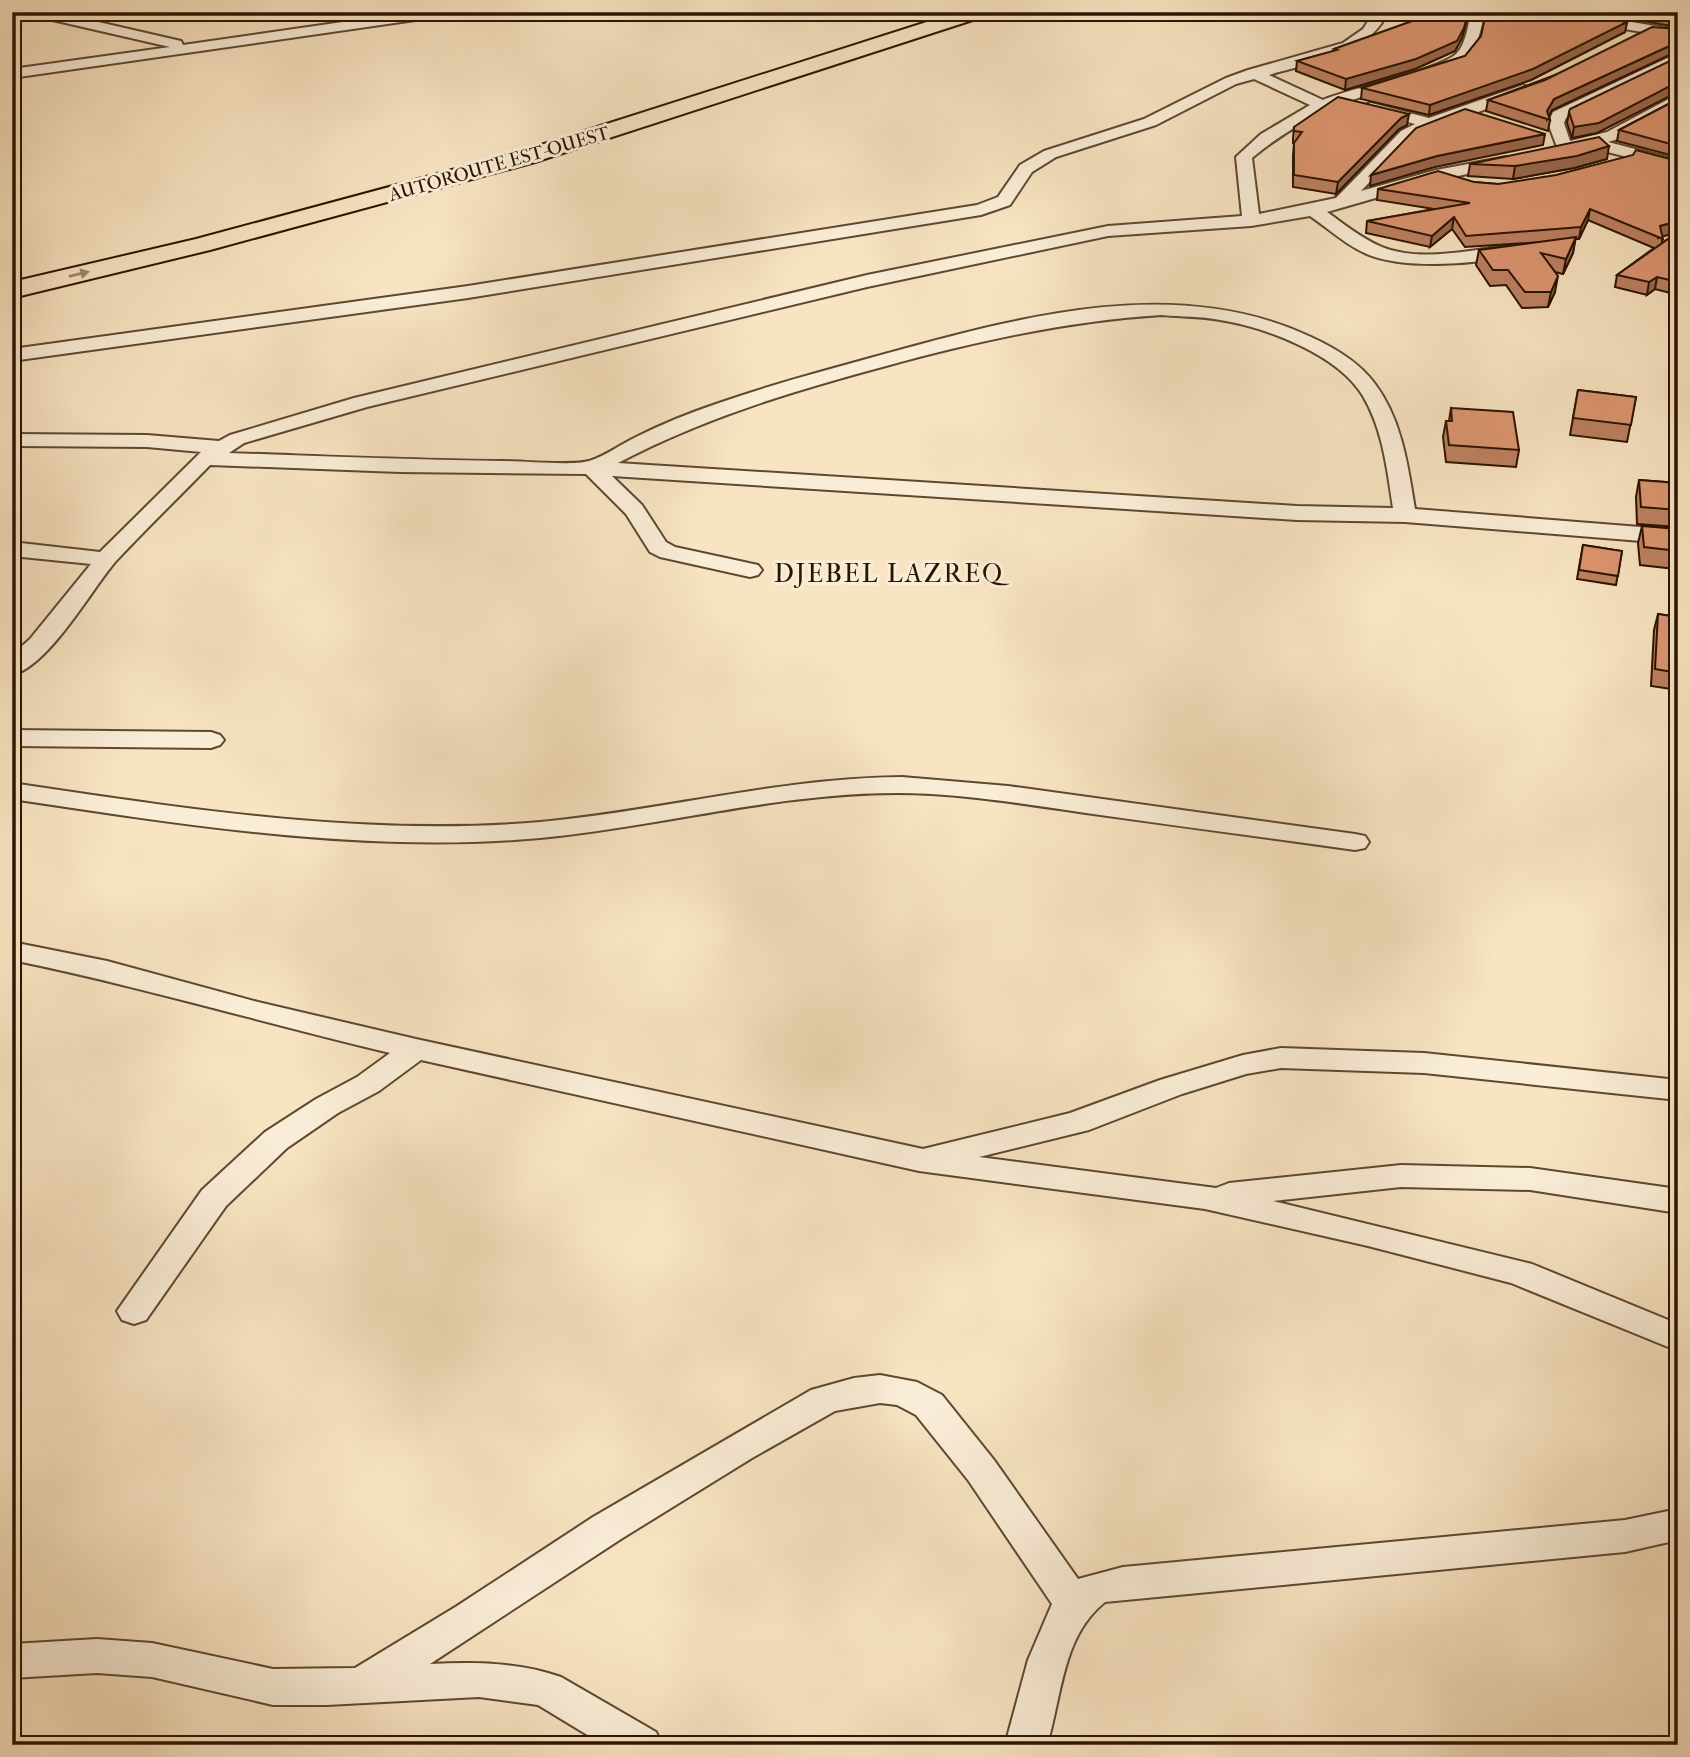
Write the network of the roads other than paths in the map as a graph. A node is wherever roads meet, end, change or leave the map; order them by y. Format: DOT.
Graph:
graph roads {
  1 [pos="35,12"];
  2 [pos="443,12"];
  3 [pos="939,12"];
  4 [pos="978,12"];
  5 [pos="1381,12"];
  6 [pos="1478,12"];
  7 [pos="1547,12"];
  8 [pos="1657,27"];
  9 [pos="1678,34"];
  10 [pos="1628,41"];
  11 [pos="193,48"];
  12 [pos="1678,57"];
  13 [pos="12,74"];
  14 [pos="1253,74"];
  15 [pos="1537,85"];
  16 [pos="1678,99"];
  17 [pos="1326,102"];
  18 [pos="1464,112"];
  19 [pos="1489,120"];
  20 [pos="1430,123"];
  21 [pos="1563,146"];
  22 [pos="1678,165"];
  23 [pos="1605,167"];
  24 [pos="1436,175"];
  25 [pos="1469,185"];
  26 [pos="1337,203"];
  27 [pos="1313,210"];
  28 [pos="1251,221"];
  29 [pos="1532,248"];
  30 [pos="12,273"];
  31 [pos="12,290"];
  32 [pos="12,355"];
  33 [pos="12,440"];
  34 [pos="212,452"];
  35 [pos="592,468"];
  36 [pos="1405,516"];
  37 [pos="1678,537"];
  38 [pos="12,549"];
  39 [pos="106,558"];
  40 [pos="750,570"];
  41 [pos="12,668"];
  42 [pos="12,738"];
  43 [pos="211,740"];
  44 [pos="12,791"];
  45 [pos="1355,842"];
  46 [pos="12,951"];
  47 [pos="416,1049"];
  48 [pos="1678,1090"];
  49 [pos="919,1160"];
  50 [pos="1205,1197"];
  51 [pos="1678,1201"];
  52 [pos="134,1311"];
  53 [pos="1678,1338"];
  54 [pos="1678,1524"];
  55 [pos="1074,1604"];
  56 [pos="12,1661"];
  57 [pos="362,1685"];
  58 [pos="641,1745"];
  59 [pos="1026,1745"];
  1 -- 11 [label="street"];
  2 -- 11 [label="street"];
  3 -- 30 [label="highway, AUTOROUTE EST-OUEST"];
  31 -- 4 [label="highway, AUTOROUTE EST-OUEST, one-way"];
  5 -- 14 [label="street"];
  6 -- 17 [label="street"];
  7 -- 8 [label="street"];
  8 -- 9 [label="street"];
  8 -- 10 [label="street"];
  11 -- 13 [label="street"];
  12 -- 21 [label="street"];
  14 -- 17 [label="street"];
  14 -- 32 [label="street"];
  15 -- 18 [label="street"];
  16 -- 21 [label="street"];
  17 -- 20 [label="street"];
  17 -- 28 [label="street"];
  18 -- 19 [label="street"];
  18 -- 20 [label="street"];
  20 -- 26 [label="street"];
  21 -- 22 [label="street"];
  21 -- 23 [label="street"];
  21 -- 24 [label="street"];
  24 -- 25 [label="street"];
  24 -- 26 [label="street"];
  26 -- 27 [label="street"];
  27 -- 28 [label="street"];
  27 -- 29 [label="street"];
  28 -- 34 [label="street"];
  33 -- 34 [label="street"];
  34 -- 35 [label="street"];
  34 -- 39 [label="street"];
  35 -- 36 [label="street"];
  35 -- 36 [label="street"];
  35 -- 40 [label="street"];
  36 -- 37 [label="street"];
  38 -- 39 [label="street"];
  39 -- 41 [label="street"];
  42 -- 43 [label="street"];
  44 -- 45 [label="street"];
  46 -- 47 [label="street"];
  47 -- 49 [label="street"];
  47 -- 52 [label="street"];
  48 -- 49 [label="street"];
  49 -- 50 [label="street"];
  50 -- 51 [label="street"];
  50 -- 53 [label="street"];
  54 -- 55 [label="street"];
  55 -- 57 [label="street"];
  55 -- 59 [label="street"];
  56 -- 57 [label="street"];
  57 -- 58 [label="street"];
}
